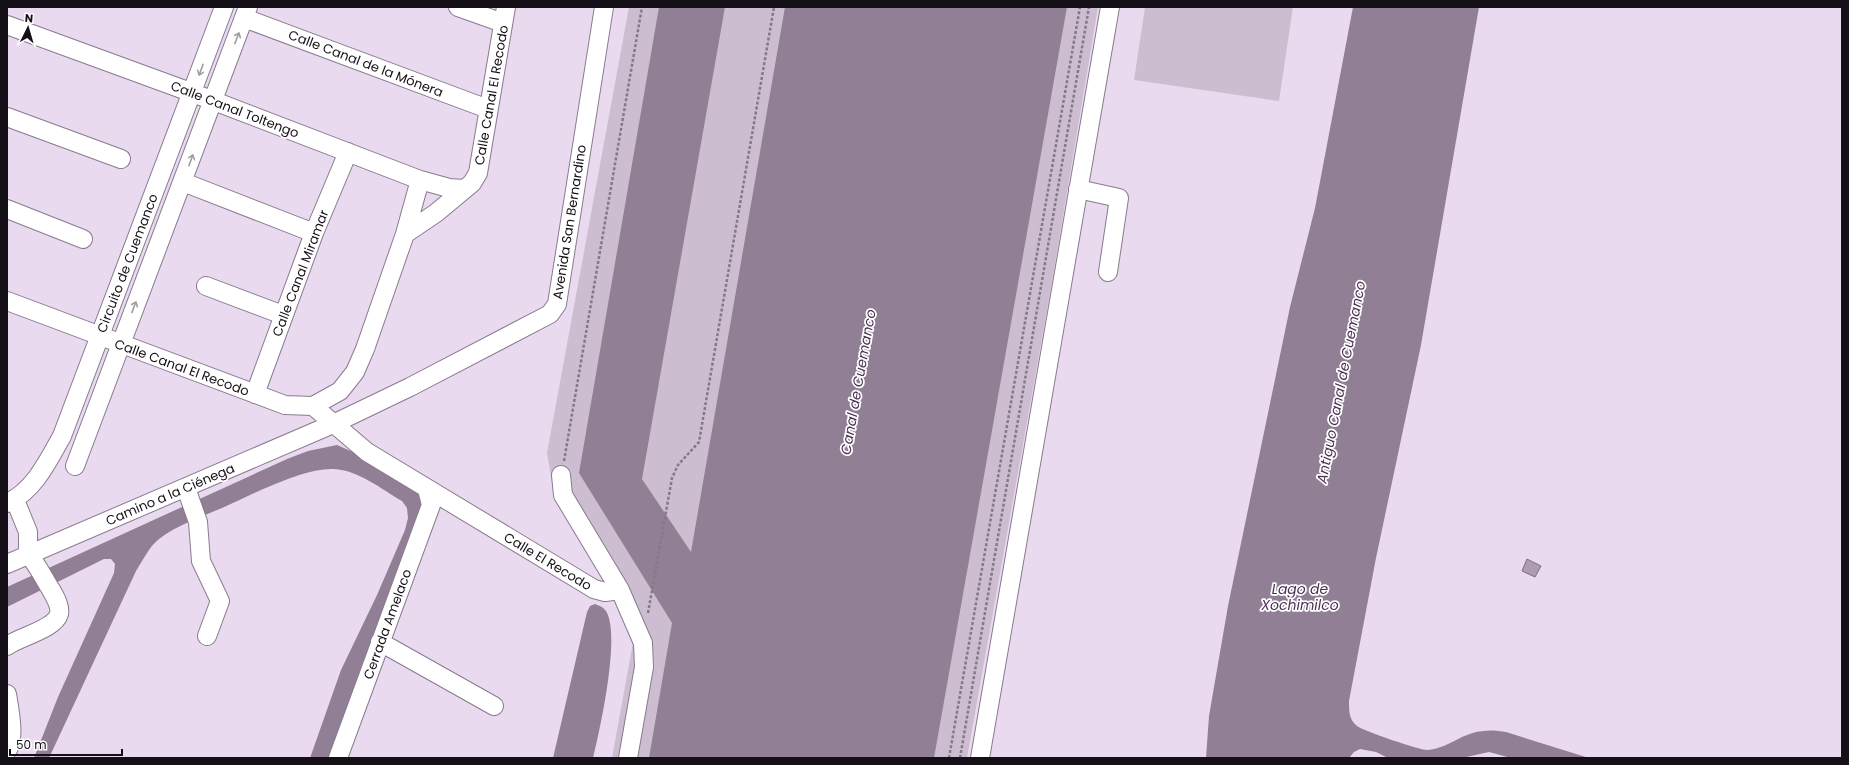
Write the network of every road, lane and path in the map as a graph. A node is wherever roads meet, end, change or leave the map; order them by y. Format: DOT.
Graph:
graph roads {
  1 [pos="224,7"];
  2 [pos="458,7"];
  3 [pos="604,7"];
  4 [pos="642,7"];
  5 [pos="774,7"];
  6 [pos="1080,7"];
  7 [pos="1089,7"];
  8 [pos="1110,7"];
  9 [pos="246,12"];
  10 [pos="505,15"];
  11 [pos="7,25"];
  12 [pos="193,93"];
  13 [pos="212,100"];
  14 [pos="488,109"];
  15 [pos="7,117"];
  16 [pos="348,152"];
  17 [pos="121,159"];
  18 [pos="420,180"];
  19 [pos="183,182"];
  20 [pos="464,189"];
  21 [pos="1078,189"];
  22 [pos="7,209"];
  23 [pos="314,233"];
  24 [pos="405,234"];
  25 [pos="83,239"];
  26 [pos="1108,272"];
  27 [pos="206,286"];
  28 [pos="7,301"];
  29 [pos="283,315"];
  30 [pos="99,336"];
  31 [pos="120,343"];
  32 [pos="255,394"];
  33 [pos="313,406"];
  34 [pos="333,424"];
  35 [pos="75,466"];
  36 [pos="561,475"];
  37 [pos="188,494"];
  38 [pos="11,502"];
  39 [pos="428,504"];
  40 [pos="30,557"];
  41 [pos="7,564"];
  42 [pos="620,590"];
  43 [pos="207,636"];
  44 [pos="380,642"];
  45 [pos="643,643"];
  46 [pos="7,646"];
  47 [pos="7,694"];
  48 [pos="494,706"];
  49 [pos="7,750"];
  50 [pos="338,758"];
  51 [pos="628,758"];
  52 [pos="950,758"];
  53 [pos="960,758"];
  54 [pos="980,758"];
  1 -- 12 [label="street, Circuito de Cuemanco, one-way"];
  2 -- 10 [label="street"];
  3 -- 34 [label="street, Avenida San Bernardino"];
  4 -- 36 [label="path"];
  5 -- 45 [label="path"];
  6 -- 52 [label="path"];
  7 -- 53 [label="path"];
  8 -- 21 [label="street"];
  13 -- 9 [label="street, Circuito de Cuemanco, one-way"];
  9 -- 14 [label="street, Calle Canal de la Mónera"];
  10 -- 14 [label="street, Calle Canal El Recodo"];
  11 -- 12 [label="street, Calle Canal Toltengo"];
  12 -- 13 [label="street, Calle Canal Toltengo"];
  12 -- 30 [label="street, Circuito de Cuemanco"];
  13 -- 16 [label="street, Calle Canal Toltengo"];
  19 -- 13 [label="street, Circuito de Cuemanco, one-way"];
  14 -- 20 [label="street, Calle Canal El Recodo"];
  15 -- 17 [label="street"];
  16 -- 18 [label="street, Calle Canal Toltengo"];
  16 -- 23 [label="street, Calle Canal Miramar"];
  18 -- 20 [label="street, Calle Canal Toltengo"];
  18 -- 24 [label="street"];
  19 -- 23 [label="street"];
  31 -- 19 [label="street, Circuito de Cuemanco, one-way"];
  20 -- 24 [label="street, Calle Canal El Recodo"];
  21 -- 26 [label="street"];
  21 -- 54 [label="street"];
  22 -- 25 [label="street"];
  23 -- 29 [label="street, Calle Canal Miramar"];
  24 -- 33 [label="street"];
  27 -- 29 [label="street"];
  28 -- 30 [label="street, Calle Canal El Recodo"];
  29 -- 32 [label="street, Calle Canal Miramar"];
  30 -- 31 [label="street, Calle Canal El Recodo"];
  30 -- 38 [label="street, Circuito de Cuemanco"];
  31 -- 32 [label="street, Calle Canal El Recodo"];
  31 -- 35 [label="street, Circuito de Cuemanco"];
  32 -- 33 [label="street, Calle Canal El Recodo"];
  33 -- 34 [label="street"];
  34 -- 37 [label="street, Camino a la Ciénega"];
  34 -- 39 [label="street, Calle El Recodo"];
  36 -- 42 [label="street"];
  37 -- 40 [label="street, Camino a la Ciénega"];
  37 -- 43 [label="street"];
  38 -- 40 [label="street"];
  39 -- 42 [label="street, Calle El Recodo"];
  39 -- 44 [label="street, Cerrada Amelaco"];
  40 -- 41 [label="street, Camino a la Ciénega"];
  40 -- 46 [label="street"];
  42 -- 45 [label="street"];
  44 -- 48 [label="street"];
  44 -- 50 [label="street, Cerrada Amelaco"];
  45 -- 51 [label="street"];
  47 -- 49 [label="street"];
}
